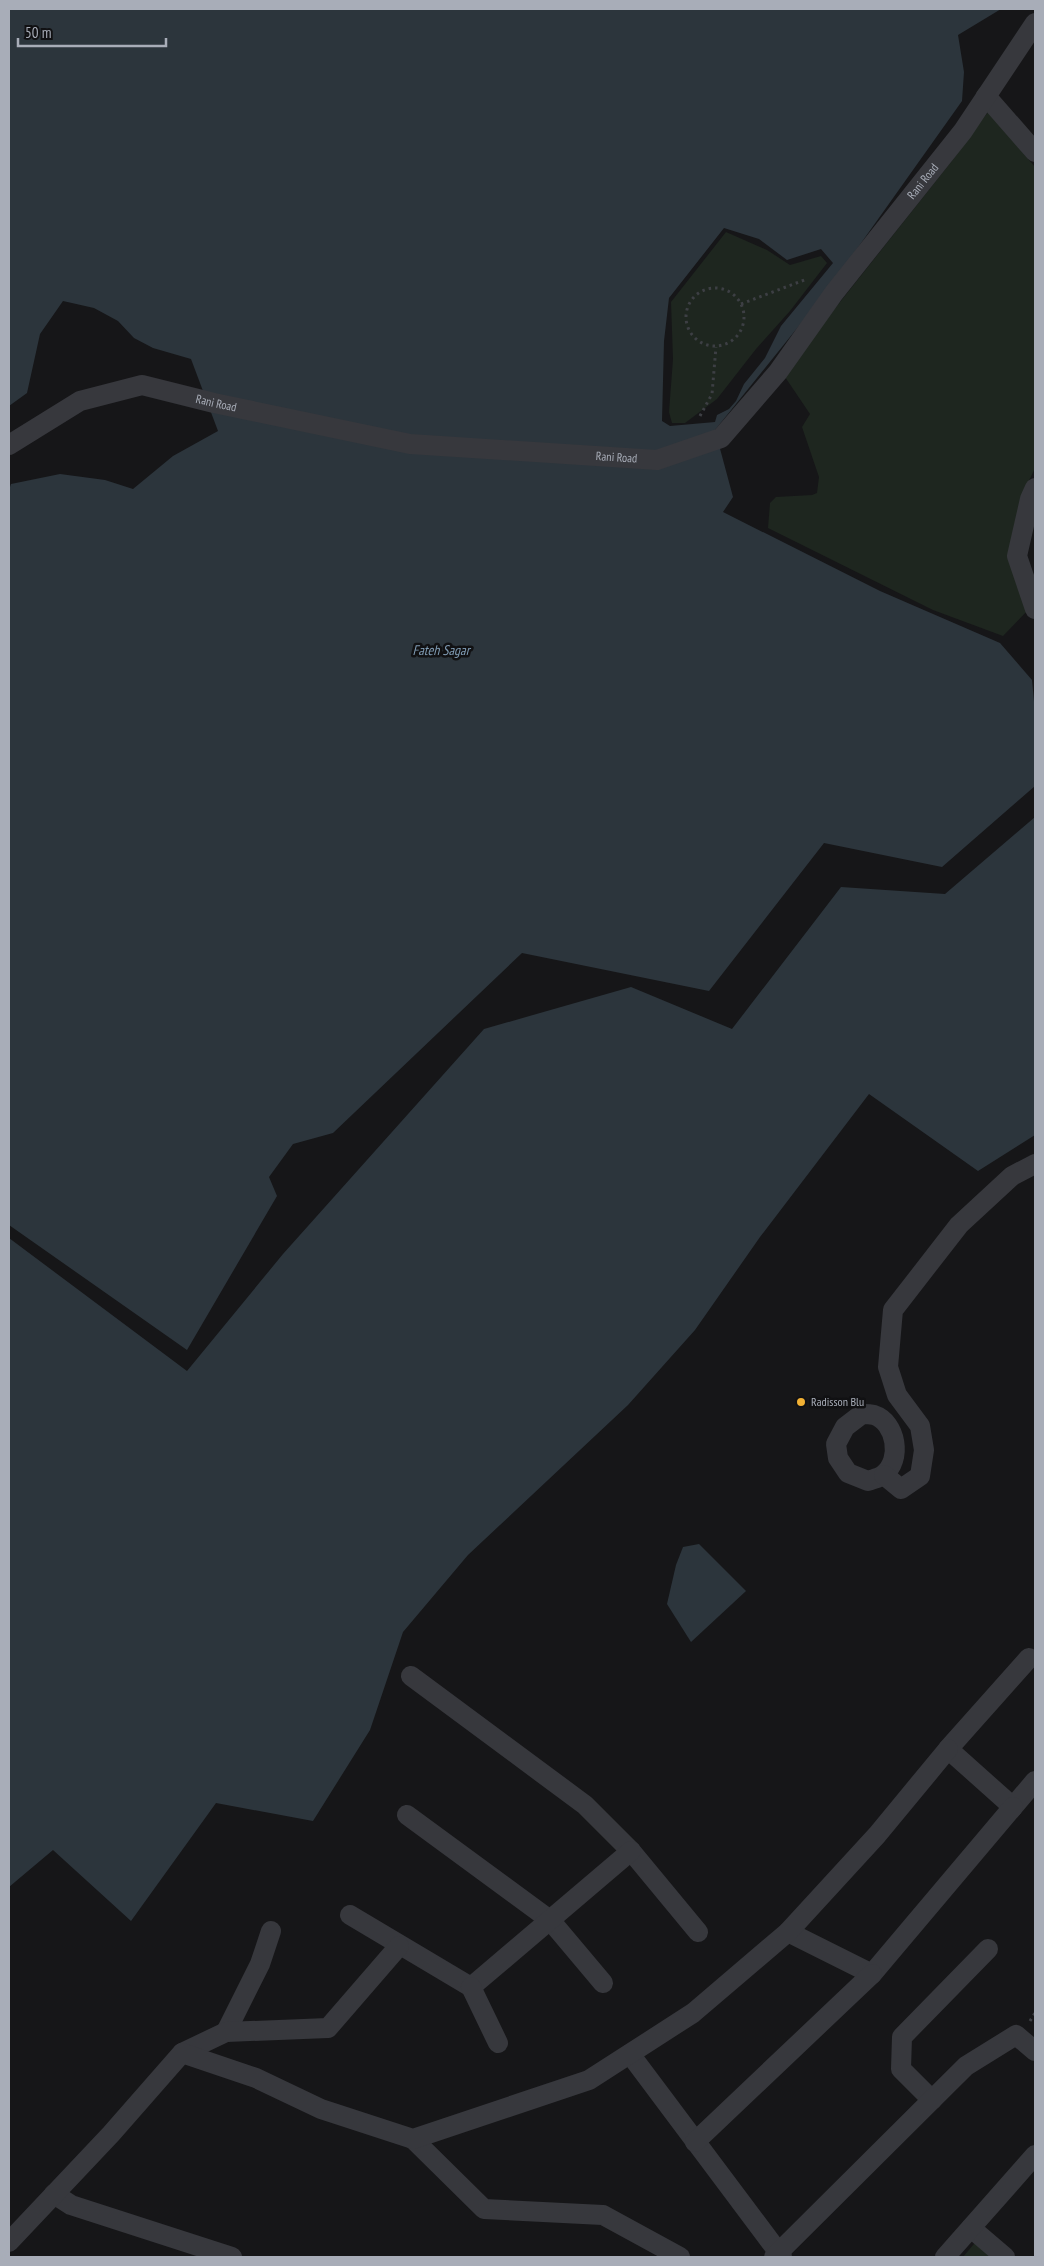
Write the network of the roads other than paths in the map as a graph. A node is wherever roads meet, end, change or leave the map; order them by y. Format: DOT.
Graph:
graph roads {
  1 [pos="1035,23"];
  2 [pos="986,96"];
  3 [pos="1035,152"];
  4 [pos="9,445"];
  5 [pos="1035,488"];
  6 [pos="1035,609"];
  7 [pos="1035,1164"];
  8 [pos="884,1475"];
  9 [pos="1029,1658"];
  10 [pos="410,1676"];
  11 [pos="948,1749"];
  12 [pos="1035,1782"];
  13 [pos="1013,1807"];
  14 [pos="407,1815"];
  15 [pos="631,1851"];
  16 [pos="350,1916"];
  17 [pos="550,1920"];
  18 [pos="271,1931"];
  19 [pos="698,1932"];
  20 [pos="788,1932"];
  21 [pos="398,1946"];
  22 [pos="988,1950"];
  23 [pos="872,1974"];
  24 [pos="602,1983"];
  25 [pos="471,1987"];
  26 [pos="226,2032"];
  27 [pos="498,2043"];
  28 [pos="1035,2051"];
  29 [pos="182,2053"];
  30 [pos="630,2054"];
  31 [pos="932,2100"];
  32 [pos="414,2139"];
  33 [pos="695,2142"];
  34 [pos="1034,2160"];
  35 [pos="54,2194"];
  36 [pos="971,2228"];
  37 [pos="9,2242"];
  38 [pos="778,2256"];
  39 [pos="232,2257"];
  40 [pos="680,2257"];
  41 [pos="946,2257"];
  42 [pos="1005,2257"];
  1 -- 2 [label="street, Rani Road"];
  2 -- 3 [label="street"];
  2 -- 4 [label="street, Rani Road"];
  5 -- 6 [label="street"];
  7 -- 8 [label="street"];
  9 -- 11 [label="street"];
  10 -- 15 [label="street"];
  11 -- 13 [label="street"];
  11 -- 20 [label="street"];
  12 -- 13 [label="street"];
  13 -- 23 [label="street"];
  14 -- 17 [label="street"];
  15 -- 17 [label="street"];
  15 -- 19 [label="street"];
  16 -- 21 [label="street"];
  17 -- 24 [label="street"];
  17 -- 25 [label="street"];
  18 -- 26 [label="street"];
  20 -- 23 [label="street"];
  20 -- 30 [label="street"];
  21 -- 25 [label="street"];
  21 -- 26 [label="street"];
  22 -- 31 [label="street"];
  23 -- 33 [label="street"];
  25 -- 27 [label="street"];
  26 -- 29 [label="street"];
  28 -- 31 [label="street"];
  29 -- 32 [label="street"];
  29 -- 35 [label="street"];
  30 -- 32 [label="street"];
  30 -- 33 [label="street"];
  31 -- 38 [label="street"];
  32 -- 40 [label="street"];
  33 -- 38 [label="street"];
  34 -- 36 [label="street"];
  35 -- 37 [label="street"];
  35 -- 39 [label="street"];
  36 -- 41 [label="street"];
  36 -- 42 [label="street"];
}
